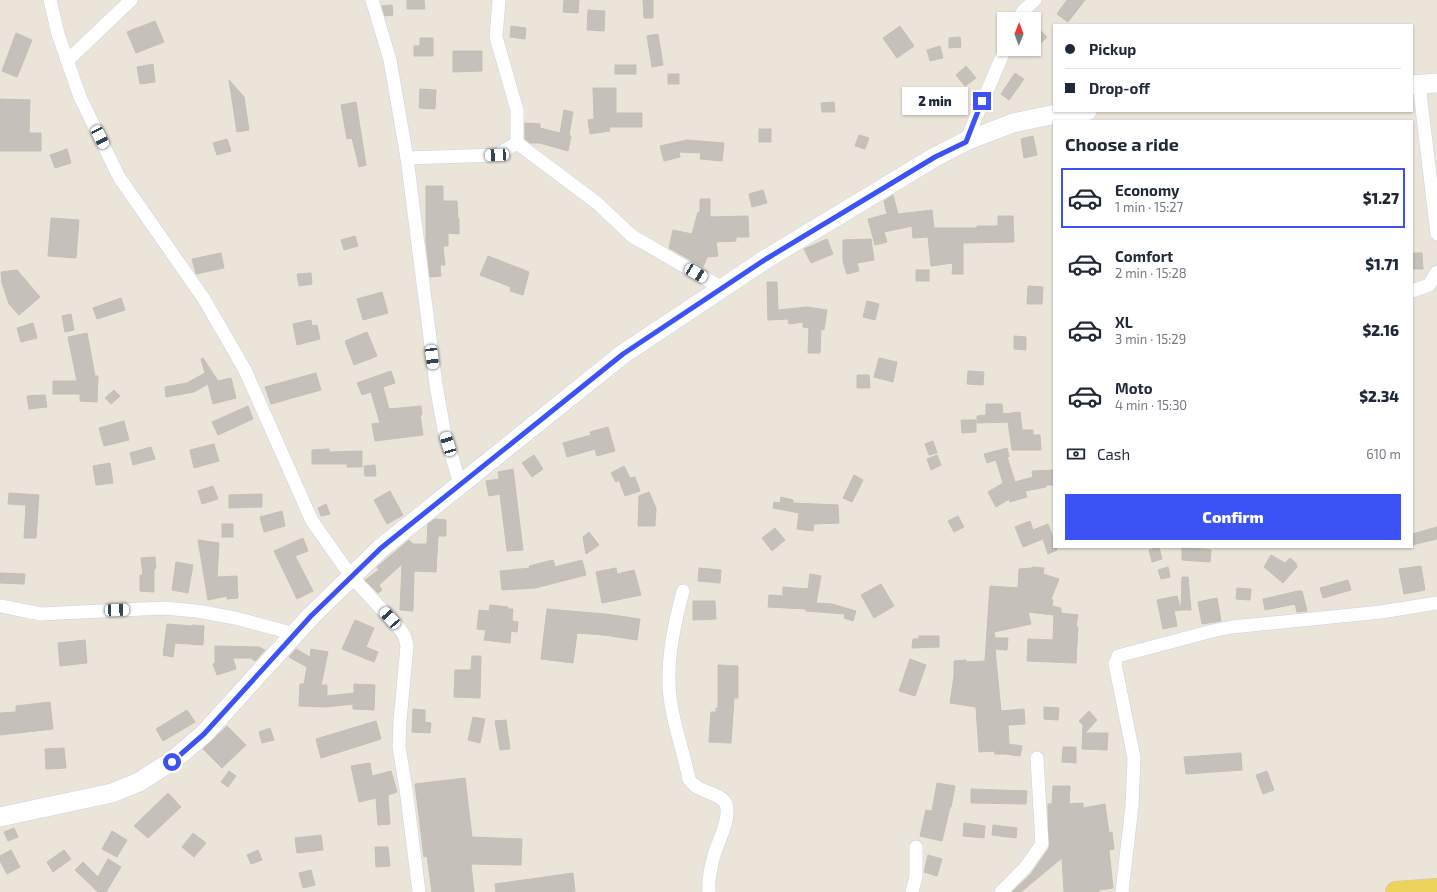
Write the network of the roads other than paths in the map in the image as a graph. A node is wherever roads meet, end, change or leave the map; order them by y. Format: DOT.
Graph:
graph roads {
  1 [pos="50,0"];
  2 [pos="131,0"];
  3 [pos="372,0"];
  4 [pos="498,0"];
  5 [pos="1035,0"];
  6 [pos="1022,12"];
  7 [pos="1002,56"];
  8 [pos="68,61"];
  9 [pos="1423,84"];
  10 [pos="1078,112"];
  11 [pos="966,142"];
  12 [pos="517,143"];
  13 [pos="407,158"];
  14 [pos="1437,234"];
  15 [pos="1437,272"];
  16 [pos="722,288"];
  17 [pos="1413,290"];
  18 [pos="460,484"];
  19 [pos="351,576"];
  20 [pos="683,591"];
  21 [pos="1437,603"];
  22 [pos="0,606"];
  23 [pos="295,634"];
  24 [pos="1037,758"];
  25 [pos="0,817"];
  26 [pos="916,847"];
  27 [pos="1437,889"];
  28 [pos="419,892"];
  29 [pos="709,892"];
  30 [pos="912,892"];
  31 [pos="1000,892"];
  32 [pos="1122,892"];
  33 [pos="1396,892"];
  1 -- 8 [label="street"];
  2 -- 8 [label="street"];
  3 -- 13 [label="street"];
  4 -- 12 [label="street"];
  5 -- 6 [label="street"];
  7 -- 11 [label="street"];
  8 -- 19 [label="street"];
  9 -- 14 [label="street"];
  10 -- 11 [label="street"];
  11 -- 16 [label="street"];
  12 -- 13 [label="street"];
  12 -- 16 [label="street"];
  13 -- 18 [label="street"];
  15 -- 17 [label="street"];
  16 -- 18 [label="street"];
  18 -- 19 [label="street"];
  19 -- 23 [label="street"];
  19 -- 28 [label="street"];
  20 -- 29 [label="street"];
  21 -- 32 [label="street"];
  22 -- 23 [label="street"];
  23 -- 25 [label="street"];
  24 -- 31 [label="street"];
  26 -- 30 [label="street"];
  27 -- 33 [label="main road"];
}
